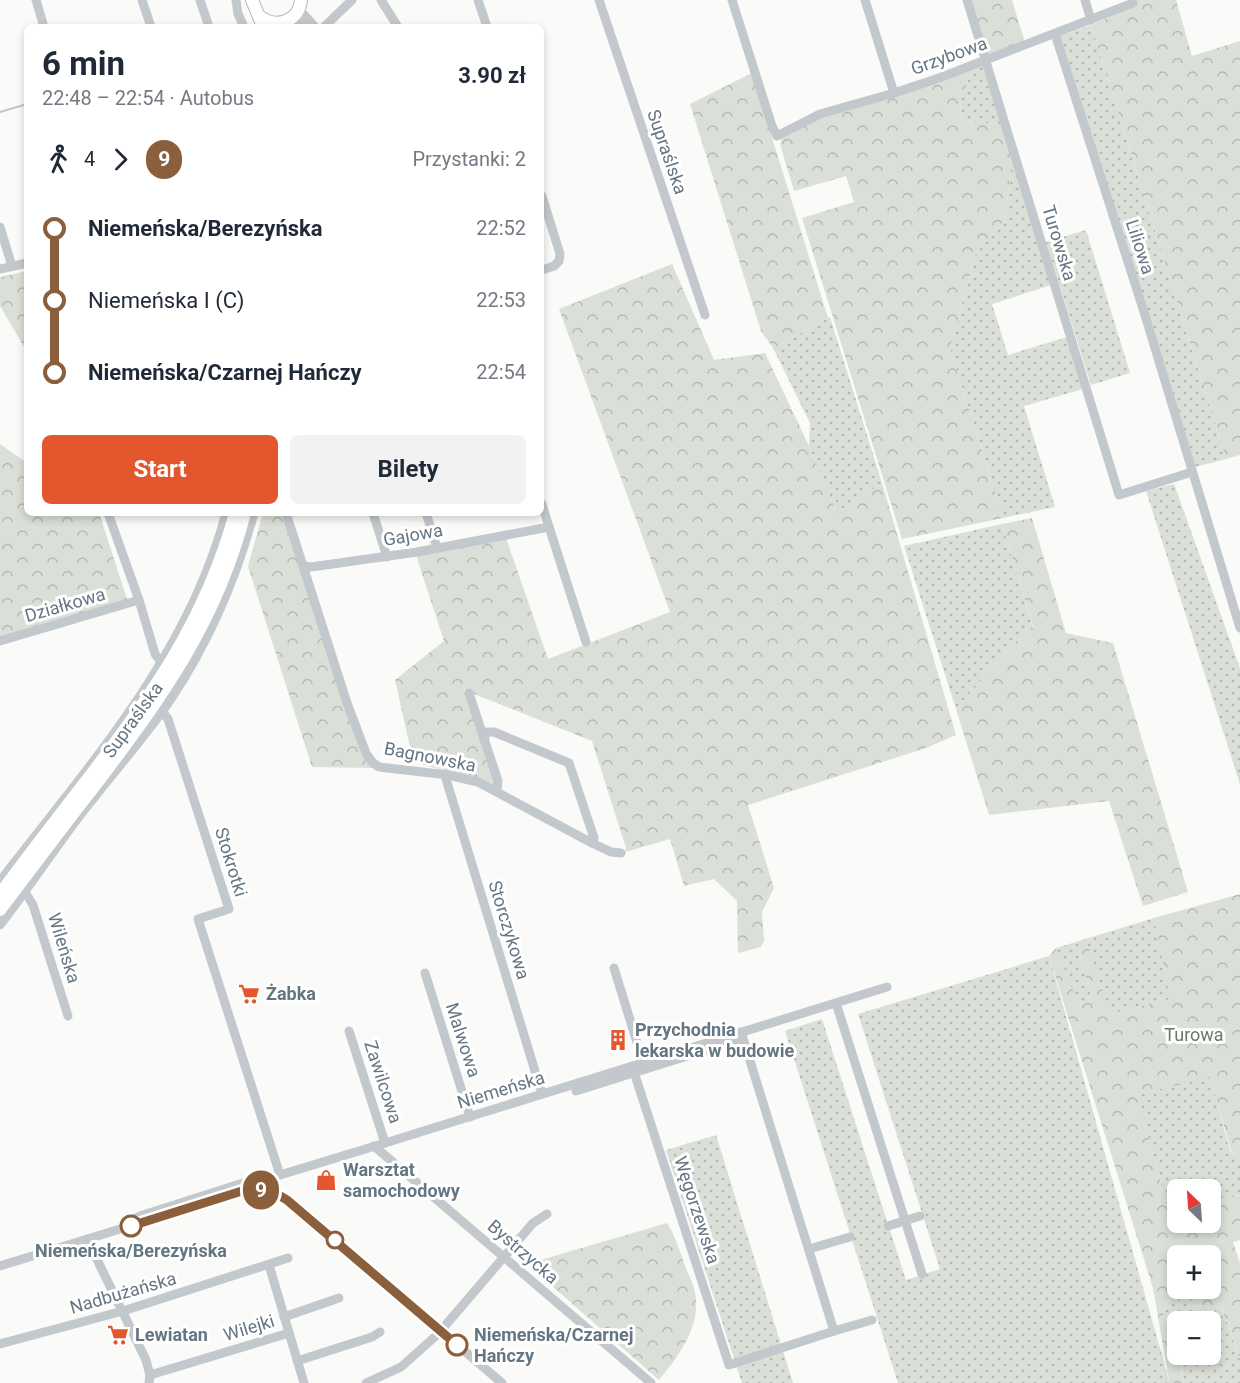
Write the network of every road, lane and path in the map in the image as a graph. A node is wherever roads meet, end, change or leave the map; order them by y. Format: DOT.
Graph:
graph roads {
  1 [pos="36,0"];
  2 [pos="142,0"];
  3 [pos="200,0"];
  4 [pos="236,0"];
  5 [pos="252,0"];
  6 [pos="352,0"];
  7 [pos="381,0"];
  8 [pos="478,0"];
  9 [pos="599,0"];
  10 [pos="732,0"];
  11 [pos="865,0"];
  12 [pos="967,0"];
  13 [pos="1085,0"];
  14 [pos="302,3"];
  15 [pos="1133,3"];
  16 [pos="1091,20"];
  17 [pos="261,22"];
  18 [pos="285,23"];
  19 [pos="43,24"];
  20 [pos="150,24"];
  21 [pos="208,24"];
  22 [pos="243,24"];
  23 [pos="313,24"];
  24 [pos="327,24"];
  25 [pos="396,24"];
  26 [pos="486,24"];
  27 [pos="1055,34"];
  28 [pos="985,60"];
  29 [pos="894,93"];
  30 [pos="544,202"];
  31 [pos="0,227"];
  32 [pos="24,264"];
  33 [pos="12,266"];
  34 [pos="0,269"];
  35 [pos="544,269"];
  36 [pos="705,315"];
  37 [pos="1192,472"];
  38 [pos="544,511"];
  39 [pos="109,516"];
  40 [pos="225,516"];
  41 [pos="233,516"];
  42 [pos="244,516"];
  43 [pos="253,516"];
  44 [pos="287,516"];
  45 [pos="374,516"];
  46 [pos="427,516"];
  47 [pos="549,527"];
  48 [pos="437,548"];
  49 [pos="387,557"];
  50 [pos="304,566"];
  51 [pos="139,600"];
  52 [pos="1240,628"];
  53 [pos="0,641"];
  54 [pos="586,642"];
  55 [pos="162,663"];
  56 [pos="469,693"];
  57 [pos="162,711"];
  58 [pos="484,739"];
  59 [pos="447,775"];
  60 [pos="497,791"];
  61 [pos="591,843"];
  62 [pos="621,853"];
  63 [pos="0,881"];
  64 [pos="25,892"];
  65 [pos="0,894"];
  66 [pos="0,910"];
  67 [pos="0,925"];
  68 [pos="614,968"];
  69 [pos="425,973"];
  70 [pos="887,987"];
  71 [pos="837,1006"];
  72 [pos="68,1016"];
  73 [pos="350,1031"];
  74 [pos="742,1035"];
  75 [pos="643,1062"];
  76 [pos="634,1069"];
  77 [pos="576,1091"];
  78 [pos="542,1094"];
  79 [pos="470,1117"];
  80 [pos="385,1143"];
  81 [pos="374,1146"];
  82 [pos="280,1175"];
  83 [pos="547,1214"];
  84 [pos="920,1216"];
  85 [pos="905,1221"];
  86 [pos="131,1226"];
  87 [pos="888,1226"];
  88 [pos="850,1238"];
  89 [pos="87,1239"];
  90 [pos="809,1250"];
  91 [pos="288,1258"];
  92 [pos="504,1258"];
  93 [pos="269,1265"];
  94 [pos="0,1266"];
  95 [pos="922,1274"];
  96 [pos="339,1298"];
  97 [pos="123,1311"];
  98 [pos="284,1317"];
  99 [pos="872,1320"];
  100 [pos="441,1331"];
  101 [pos="834,1331"];
  102 [pos="380,1332"];
  103 [pos="289,1333"];
  104 [pos="0,1344"];
  105 [pos="297,1361"];
  106 [pos="149,1379"];
  107 [pos="304,1383"];
  108 [pos="366,1383"];
  109 [pos="502,1383"];
  110 [pos="651,1383"];
  1 -- 19 [label="street"];
  2 -- 20 [label="street"];
  3 -- 21 [label="street"];
  4 -- 22 [label="street"];
  5 -- 17 [label="main road"];
  6 -- 24 [label="street"];
  7 -- 25 [label="street"];
  8 -- 26 [label="street"];
  9 -- 36 [label="street, Supraślska"];
  10 -- 29 [label="street, Grzybowa"];
  11 -- 29 [label="street"];
  12 -- 28 [label="street, Turowska"];
  13 -- 16 [label="street"];
  14 -- 18 [label="main road"];
  14 -- 23 [label="street"];
  15 -- 16 [label="street, Grzybowa"];
  16 -- 27 [label="street, Grzybowa"];
  17 -- 18 [label="main road"];
  27 -- 28 [label="street, Grzybowa"];
  27 -- 37 [label="street, Liliowa"];
  28 -- 29 [label="street, Grzybowa"];
  28 -- 37 [label="street, Turowska"];
  30 -- 35 [label="street"];
  31 -- 33 [label="street"];
  32 -- 33 [label="street"];
  33 -- 34 [label="street"];
  37 -- 52 [label="street, Liliowa"];
  38 -- 47 [label="street"];
  39 -- 51 [label="street"];
  40 -- 55 [label="street, Supraślska"];
  41 -- 65 [label="main road"];
  42 -- 66 [label="main road"];
  43 -- 57 [label="street, Supraślska"];
  44 -- 50 [label="street, Bagnowska"];
  45 -- 49 [label="street"];
  46 -- 48 [label="street"];
  47 -- 48 [label="street, Gajowa"];
  47 -- 54 [label="street"];
  48 -- 49 [label="street, Gajowa"];
  49 -- 50 [label="street, Gajowa"];
  50 -- 59 [label="street, Bagnowska"];
  51 -- 53 [label="street, Działkowa"];
  51 -- 55 [label="street"];
  55 -- 63 [label="street, Supraślska"];
  56 -- 58 [label="street"];
  57 -- 64 [label="street, Supraślska"];
  57 -- 82 [label="street, Stokrotki"];
  58 -- 60 [label="street"];
  58 -- 61 [label="street"];
  59 -- 60 [label="street, Bagnowska"];
  59 -- 78 [label="street, Storczykowa"];
  60 -- 61 [label="street, Bagnowska"];
  61 -- 62 [label="street, Bagnowska"];
  64 -- 67 [label="street, Supraślska"];
  64 -- 72 [label="street, Wileńska"];
  68 -- 75 [label="street"];
  69 -- 79 [label="street, Malwowa"];
  70 -- 71 [label="street, Niemeńska"];
  71 -- 74 [label="street, Niemeńska"];
  71 -- 85 [label="street"];
  73 -- 80 [label="street, Zawilcowa"];
  74 -- 75 [label="street, Niemeńska"];
  74 -- 76 [label="street"];
  74 -- 90 [label="street"];
  75 -- 76 [label="street, Niemeńska"];
  76 -- 77 [label="street"];
  76 -- 78 [label="street, Niemeńska"];
  76 -- 101 [label="street, Węgorzewska"];
  78 -- 79 [label="street, Niemeńska"];
  79 -- 80 [label="street, Niemeńska"];
  80 -- 81 [label="street, Niemeńska"];
  81 -- 82 [label="street, Niemeńska"];
  81 -- 92 [label="street, Bystrzycka"];
  82 -- 86 [label="street, Niemeńska"];
  83 -- 92 [label="street"];
  84 -- 85 [label="street"];
  85 -- 87 [label="street"];
  85 -- 95 [label="street"];
  86 -- 89 [label="street, Niemeńska"];
  86 -- 100 [label="street, Niemeńska"];
  88 -- 90 [label="street"];
  89 -- 94 [label="street, Niemeńska"];
  89 -- 97 [label="street"];
  90 -- 101 [label="street"];
  91 -- 93 [label="street, Nadbużańska"];
  92 -- 100 [label="street"];
  92 -- 110 [label="street, Bystrzycka"];
  93 -- 97 [label="street, Nadbużańska"];
  93 -- 98 [label="street"];
  96 -- 98 [label="street"];
  97 -- 104 [label="street, Nadbużańska"];
  97 -- 106 [label="street"];
  98 -- 103 [label="street"];
  99 -- 101 [label="street"];
  100 -- 108 [label="street"];
  100 -- 109 [label="street, Niemeńska"];
  102 -- 105 [label="street"];
  103 -- 105 [label="street"];
  103 -- 106 [label="street, Wilejki"];
  105 -- 107 [label="street"];
}
